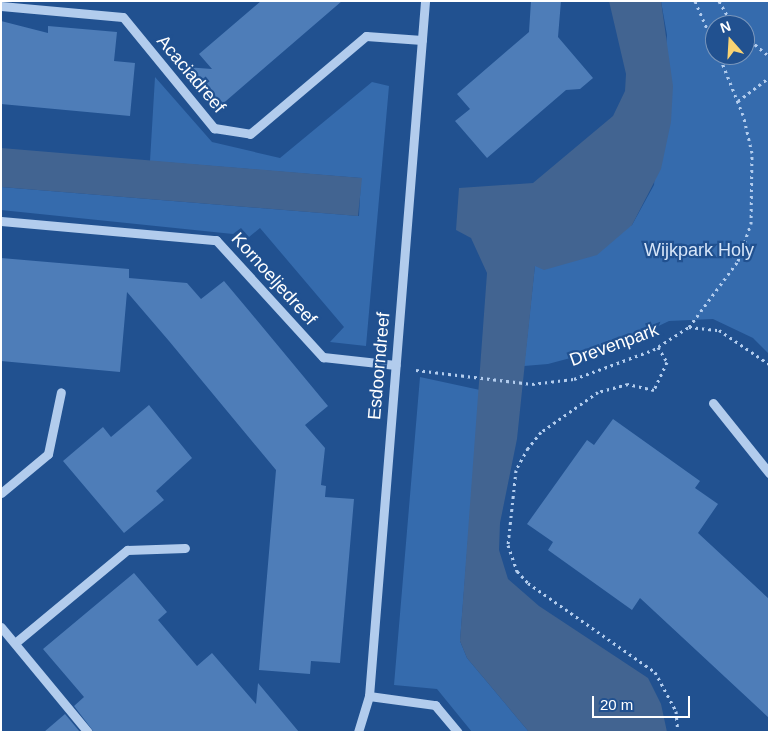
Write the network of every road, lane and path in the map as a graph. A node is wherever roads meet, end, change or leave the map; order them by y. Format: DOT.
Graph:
graph roads {
  1 [pos="425,1"];
  2 [pos="694,1"];
  3 [pos="719,1"];
  4 [pos="1,6"];
  5 [pos="727,15"];
  6 [pos="705,25"];
  7 [pos="422,40"];
  8 [pos="755,44"];
  9 [pos="769,56"];
  10 [pos="723,65"];
  11 [pos="769,78"];
  12 [pos="738,101"];
  13 [pos="1,221"];
  14 [pos="689,327"];
  15 [pos="658,348"];
  16 [pos="769,364"];
  17 [pos="396,365"];
  18 [pos="61,392"];
  19 [pos="714,403"];
  20 [pos="769,473"];
  21 [pos="1,493"];
  22 [pos="185,548"];
  23 [pos="1,627"];
  24 [pos="15,643"];
  25 [pos="368,696"];
  26 [pos="88,732"];
  27 [pos="358,732"];
  28 [pos="458,732"];
  29 [pos="678,732"];
  1 -- 7 [label="street, Esdoorndreef"];
  2 -- 6 [label="path"];
  3 -- 5 [label="path"];
  4 -- 7 [label="street, Acaciadreef"];
  7 -- 17 [label="street, Esdoorndreef"];
  8 -- 9 [label="path"];
  10 -- 12 [label="path, Drevenpark"];
  11 -- 12 [label="path"];
  12 -- 14 [label="path, Drevenpark"];
  13 -- 17 [label="street, Kornoeljedreef"];
  14 -- 15 [label="path, Drevenpark"];
  14 -- 16 [label="path"];
  15 -- 17 [label="path, Drevenpark"];
  15 -- 29 [label="path"];
  17 -- 25 [label="street, Esdoorndreef"];
  18 -- 21 [label="street"];
  19 -- 20 [label="street"];
  22 -- 24 [label="street"];
  23 -- 24 [label="street"];
  24 -- 26 [label="street"];
  25 -- 27 [label="street, Esdoorndreef"];
  25 -- 28 [label="street"];
}
